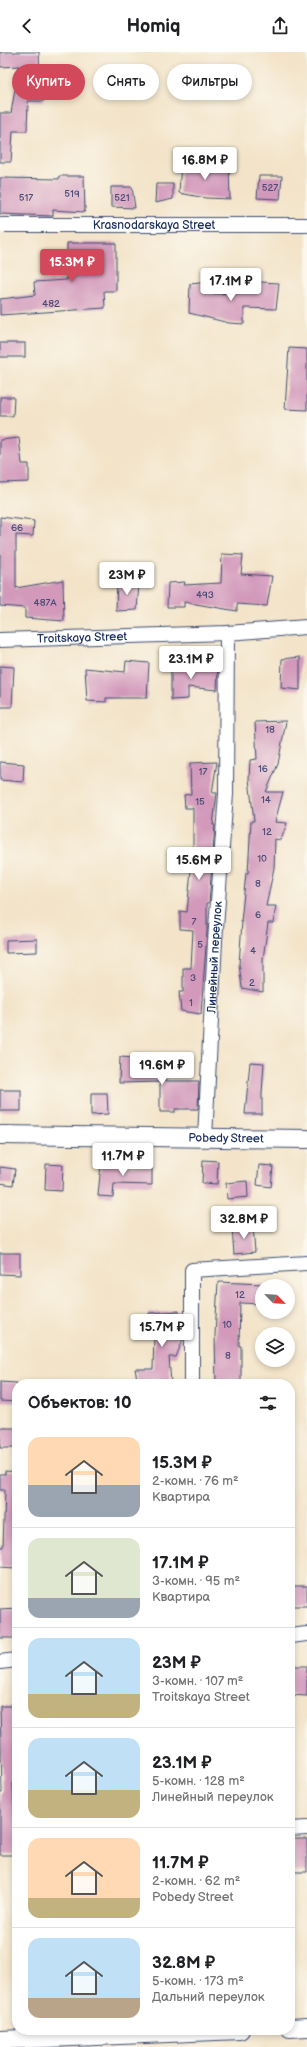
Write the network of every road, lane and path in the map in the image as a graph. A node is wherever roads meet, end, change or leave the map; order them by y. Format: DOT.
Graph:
graph roads {
  1 [pos="0,225"];
  2 [pos="307,226"];
  3 [pos="307,627"];
  4 [pos="227,633"];
  5 [pos="0,640"];
  6 [pos="0,1135"];
  7 [pos="205,1138"];
  8 [pos="307,1139"];
  9 [pos="307,1263"];
  10 [pos="192,1379"];
  11 [pos="307,1634"];
  12 [pos="295,1635"];
  13 [pos="12,1661"];
  14 [pos="0,1662"];
  15 [pos="307,1828"];
  16 [pos="295,1829"];
  17 [pos="307,2027"];
  18 [pos="295,2028"];
  19 [pos="120,2035"];
  20 [pos="0,2040"];
  1 -- 2 [label="street, Krasnodarskaya Street"];
  3 -- 4 [label="street, Troitskaya Street"];
  4 -- 5 [label="street, Troitskaya Street"];
  4 -- 7 [label="street, Линейный переулок"];
  6 -- 7 [label="street, Pobedy Street"];
  7 -- 8 [label="street, Pobedy Street"];
  9 -- 10 [label="street"];
  11 -- 12 [label="street"];
  13 -- 14 [label="street"];
  15 -- 16 [label="street"];
  17 -- 18 [label="street"];
  19 -- 20 [label="street"];
}
